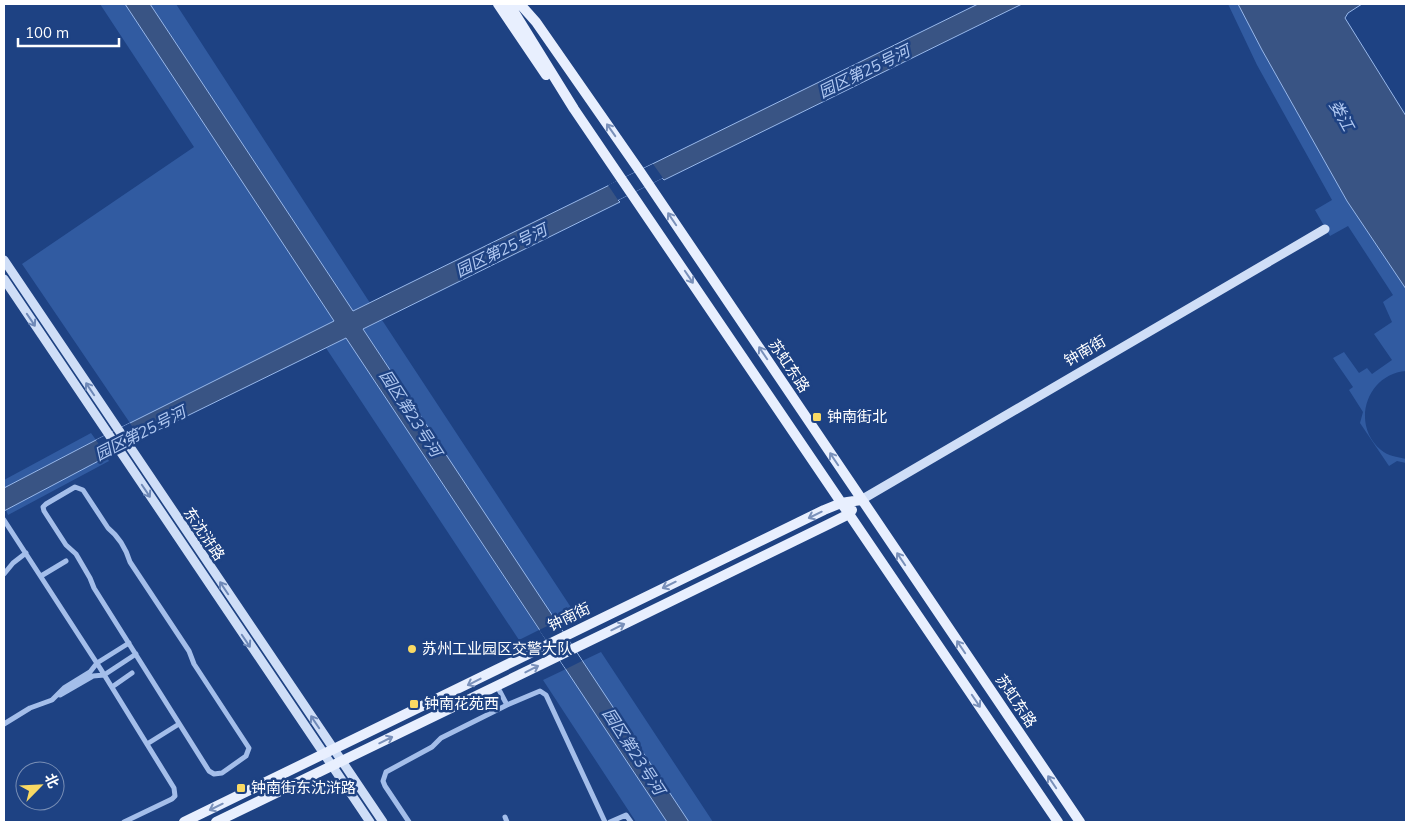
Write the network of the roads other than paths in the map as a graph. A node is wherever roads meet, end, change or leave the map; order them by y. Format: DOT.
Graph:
graph roads {
  1 [pos="498,4"];
  2 [pos="509,4"];
  3 [pos="520,4"];
  4 [pos="529,4"];
  5 [pos="536,22"];
  6 [pos="574,109"];
  7 [pos="1325,229"];
  8 [pos="4,260"];
  9 [pos="4,279"];
  10 [pos="861,500"];
  11 [pos="841,503"];
  12 [pos="848,514"];
  13 [pos="4,520"];
  14 [pos="26,553"];
  15 [pos="66,561"];
  16 [pos="4,574"];
  17 [pos="41,576"];
  18 [pos="129,643"];
  19 [pos="136,654"];
  20 [pos="97,663"];
  21 [pos="132,673"];
  22 [pos="104,675"];
  23 [pos="497,686"];
  24 [pos="112,687"];
  25 [pos="57,696"];
  26 [pos="507,705"];
  27 [pos="4,724"];
  28 [pos="180,724"];
  29 [pos="147,744"];
  30 [pos="334,750"];
  31 [pos="323,755"];
  32 [pos="343,762"];
  33 [pos="332,768"];
  34 [pos="124,822"];
  35 [pos="184,822"];
  36 [pos="216,822"];
  37 [pos="370,822"];
  38 [pos="383,822"];
  39 [pos="410,822"];
  40 [pos="605,822"];
  41 [pos="610,822"];
  42 [pos="631,822"];
  43 [pos="1058,822"];
  44 [pos="1080,822"];
  1 -- 6 [label="main road"];
  2 -- 6 [label="main road"];
  3 -- 5 [label="main road, 苏虹东路"];
  4 -- 5 [label="main road"];
  10 -- 5 [label="main road, 苏虹东路, one-way"];
  6 -- 11 [label="main road, one-way"];
  7 -- 10 [label="main road, 钟南街"];
  30 -- 8 [label="main road, 东沈浒路, one-way"];
  9 -- 31 [label="main road, 东沈浒路, one-way"];
  10 -- 11 [label="main road, 钟南街"];
  10 -- 12 [label="main road, 钟南街"];
  44 -- 10 [label="main road, 苏虹东路, one-way"];
  11 -- 12 [label="main road"];
  11 -- 30 [label="main road, 钟南街, one-way"];
  23 -- 12 [label="main road, 钟南街, one-way"];
  12 -- 43 [label="main road, one-way"];
  13 -- 14 [label="street"];
  14 -- 16 [label="street"];
  14 -- 17 [label="street"];
  15 -- 17 [label="street"];
  17 -- 20 [label="street"];
  18 -- 19 [label="street"];
  18 -- 20 [label="street"];
  18 -- 28 [label="street"];
  19 -- 22 [label="street"];
  19 -- 28 [label="street"];
  20 -- 22 [label="street"];
  20 -- 25 [label="street"];
  21 -- 24 [label="street"];
  22 -- 24 [label="street"];
  22 -- 25 [label="street"];
  23 -- 26 [label="street"];
  32 -- 23 [label="main road, 钟南街, one-way"];
  24 -- 29 [label="street"];
  25 -- 27 [label="street"];
  26 -- 39 [label="street"];
  26 -- 40 [label="street"];
  28 -- 29 [label="street"];
  29 -- 34 [label="street"];
  30 -- 31 [label="main road, 钟南街"];
  30 -- 32 [label="main road, 东沈浒路"];
  31 -- 33 [label="main road, 东沈浒路"];
  31 -- 35 [label="main road, 钟南街, one-way"];
  32 -- 33 [label="main road, 钟南街"];
  32 -- 38 [label="main road, 东沈浒路"];
  33 -- 36 [label="main road, 钟南街"];
  33 -- 37 [label="main road, 东沈浒路"];
  41 -- 42 [label="street"];
}
